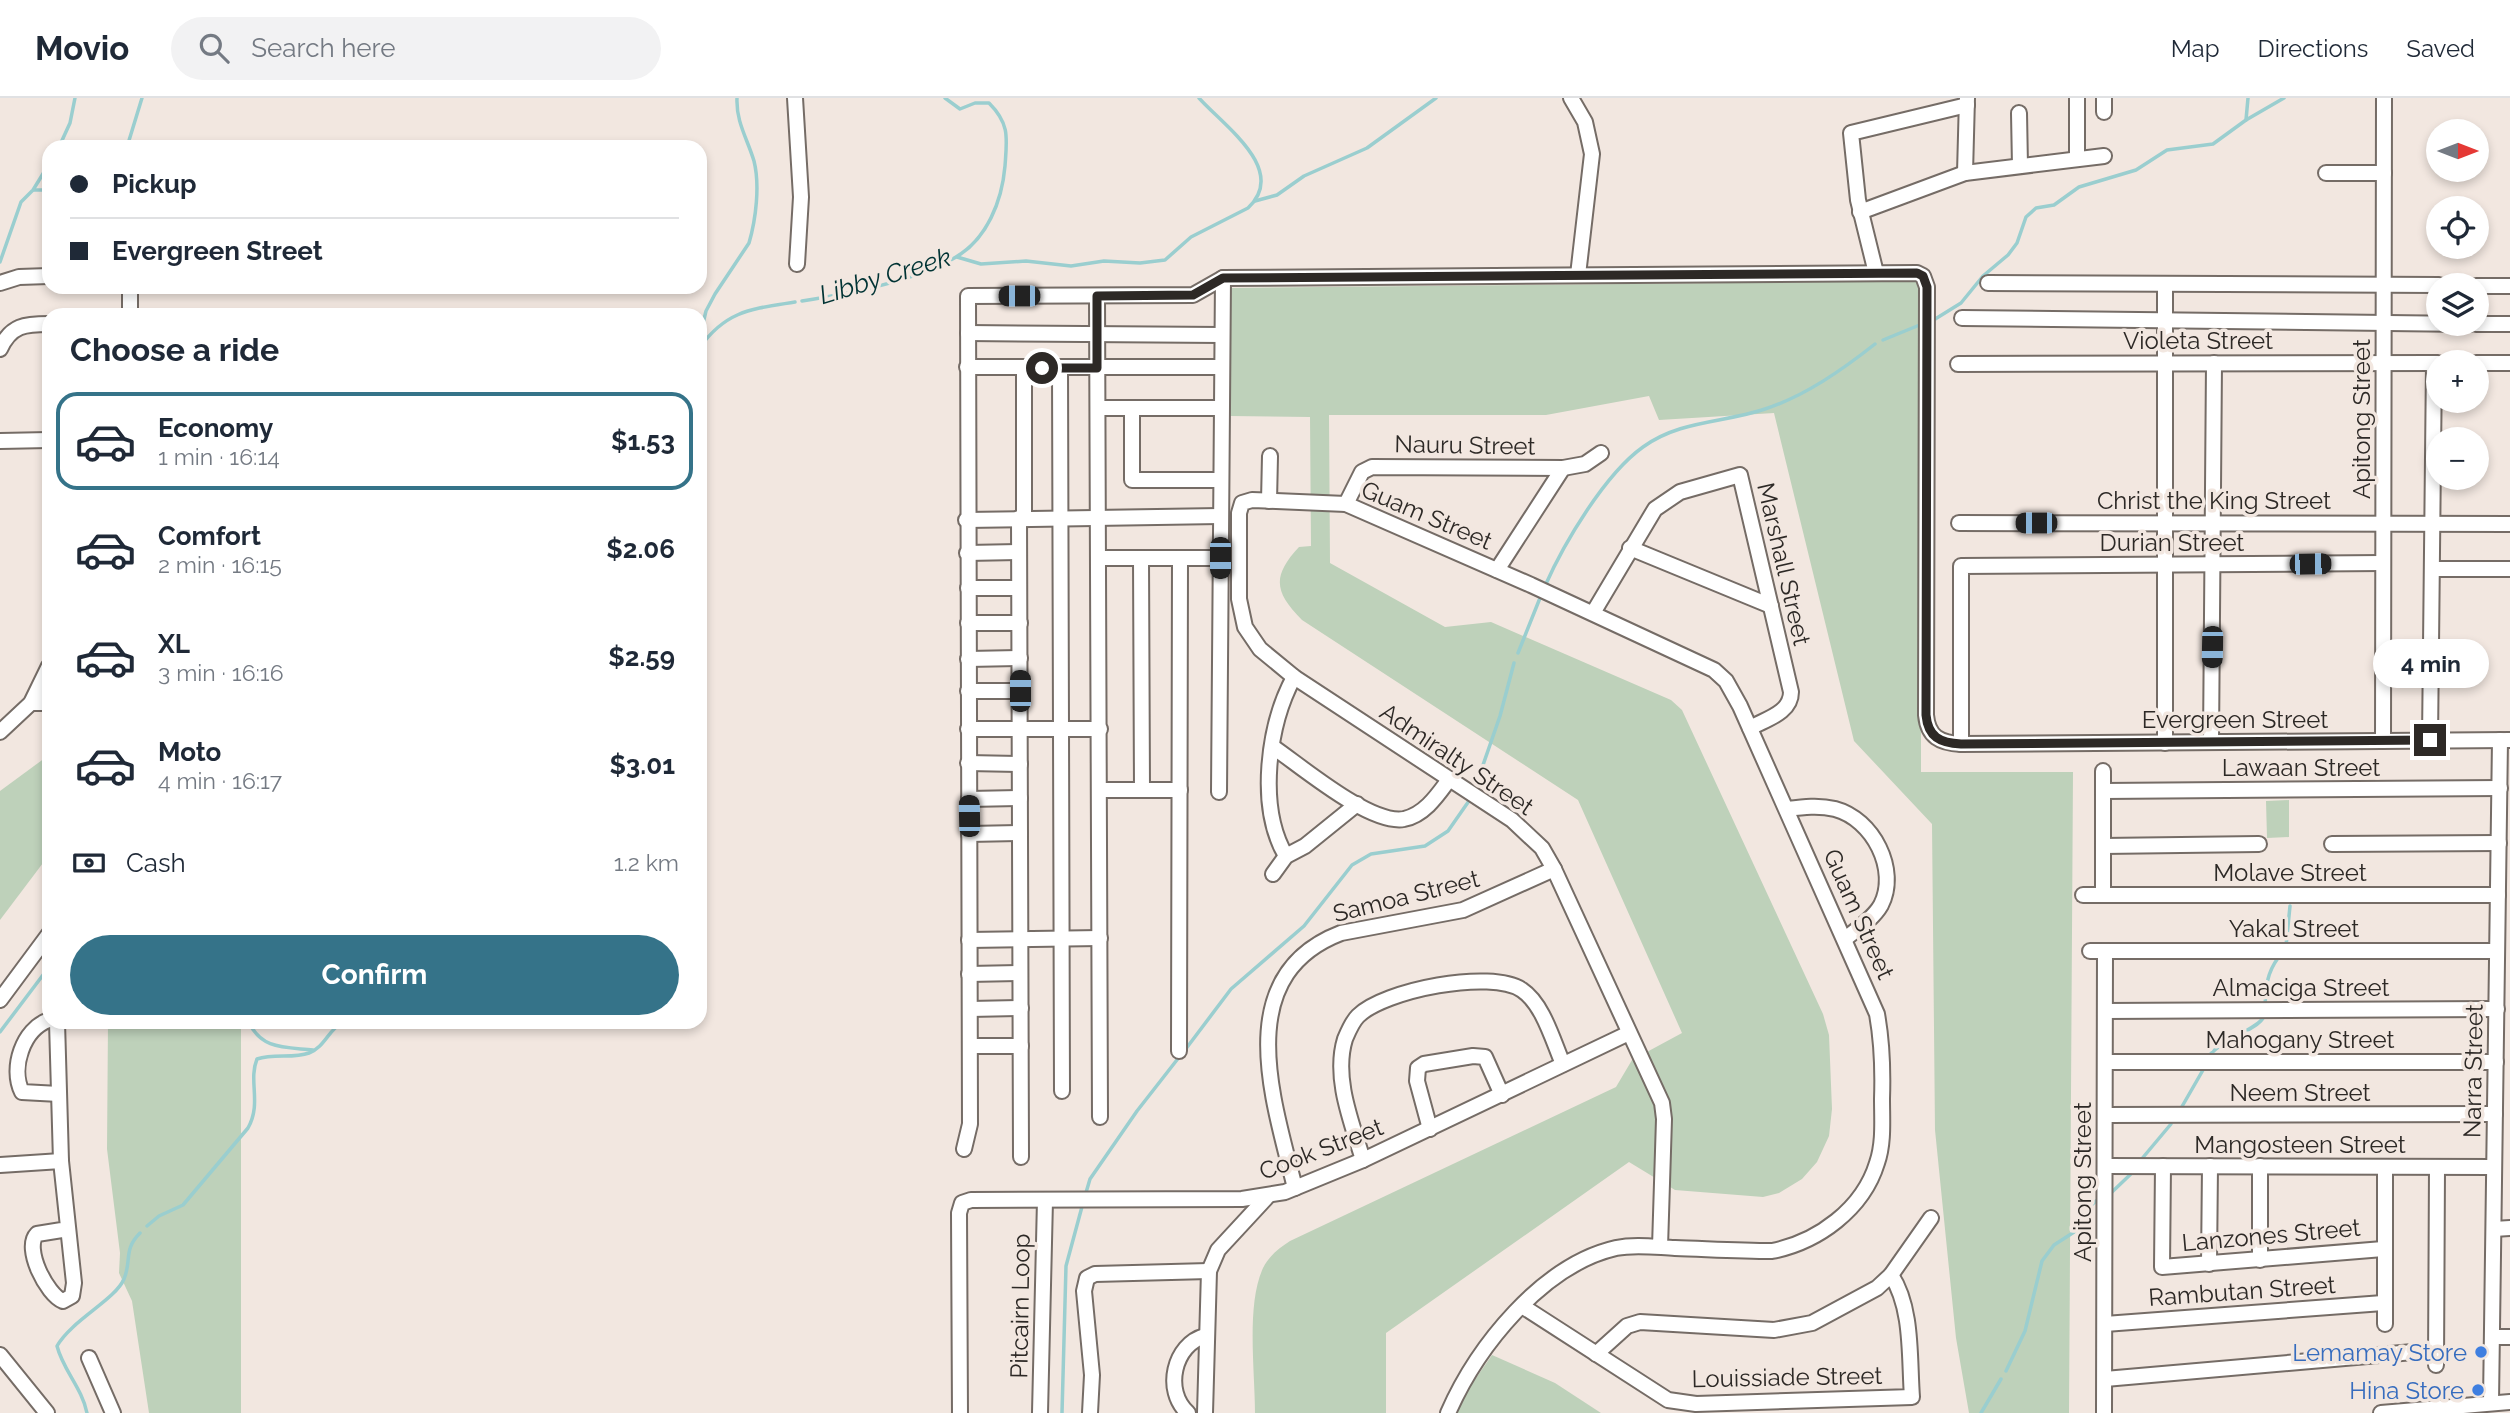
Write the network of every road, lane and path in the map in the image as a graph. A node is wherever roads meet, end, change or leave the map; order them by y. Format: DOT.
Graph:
graph roads {
  1 [pos="795,98"];
  2 [pos="1571,98"];
  3 [pos="2077,98"];
  4 [pos="2384,98"];
  5 [pos="1967,102"];
  6 [pos="2019,113"];
  7 [pos="2104,156"];
  8 [pos="2077,159"];
  9 [pos="2020,166"];
  10 [pos="1965,173"];
  11 [pos="2326,173"];
  12 [pos="2384,173"];
  13 [pos="1860,212"];
  14 [pos="797,264"];
  15 [pos="1876,273"];
  16 [pos="1578,275"];
  17 [pos="42,276"];
  18 [pos="1223,278"];
  19 [pos="0,283"];
  20 [pos="1988,283"];
  21 [pos="2165,284"];
  22 [pos="2384,284"];
  23 [pos="2426,285"];
  24 [pos="2489,286"];
  25 [pos="2510,286"];
  26 [pos="1097,296"];
  27 [pos="1962,318"];
  28 [pos="2165,321"];
  29 [pos="2384,324"];
  30 [pos="2426,324"];
  31 [pos="2489,324"];
  32 [pos="2510,324"];
  33 [pos="42,325"];
  34 [pos="968,333"];
  35 [pos="1097,335"];
  36 [pos="1222,335"];
  37 [pos="0,349"];
  38 [pos="2165,363"];
  39 [pos="2214,363"];
  40 [pos="2384,363"];
  41 [pos="2426,363"];
  42 [pos="2489,363"];
  43 [pos="2510,363"];
  44 [pos="1958,364"];
  45 [pos="967,367"];
  46 [pos="1222,367"];
  47 [pos="1060,368"];
  48 [pos="1097,368"];
  49 [pos="1024,369"];
  50 [pos="1098,408"];
  51 [pos="1132,408"];
  52 [pos="1221,408"];
  53 [pos="2435,413"];
  54 [pos="42,440"];
  55 [pos="0,441"];
  56 [pos="1601,453"];
  57 [pos="1269,456"];
  58 [pos="1563,468"];
  59 [pos="1220,480"];
  60 [pos="1269,501"];
  61 [pos="1242,503"];
  62 [pos="1346,504"];
  63 [pos="1220,516"];
  64 [pos="1099,517"];
  65 [pos="1022,518"];
  66 [pos="1059,518"];
  67 [pos="967,520"];
  68 [pos="1959,523"];
  69 [pos="2165,523"];
  70 [pos="2213,523"];
  71 [pos="2384,523"];
  72 [pos="2432,523"];
  73 [pos="2510,524"];
  74 [pos="1630,548"];
  75 [pos="1019,552"];
  76 [pos="967,553"];
  77 [pos="1099,558"];
  78 [pos="1141,558"];
  79 [pos="1180,558"];
  80 [pos="1220,558"];
  81 [pos="2383,563"];
  82 [pos="2165,565"];
  83 [pos="2213,565"];
  84 [pos="2432,569"];
  85 [pos="2510,569"];
  86 [pos="1497,570"];
  87 [pos="968,588"];
  88 [pos="1019,588"];
  89 [pos="1771,606"];
  90 [pos="1593,613"];
  91 [pos="968,623"];
  92 [pos="1020,623"];
  93 [pos="1020,658"];
  94 [pos="968,659"];
  95 [pos="1294,677"];
  96 [pos="42,681"];
  97 [pos="968,691"];
  98 [pos="1020,691"];
  99 [pos="31,703"];
  100 [pos="42,703"];
  101 [pos="1750,727"];
  102 [pos="968,729"];
  103 [pos="1020,729"];
  104 [pos="1060,729"];
  105 [pos="1100,729"];
  106 [pos="0,732"];
  107 [pos="2430,740"];
  108 [pos="2505,740"];
  109 [pos="2384,741"];
  110 [pos="2165,743"];
  111 [pos="2211,743"];
  112 [pos="1961,744"];
  113 [pos="1273,747"];
  114 [pos="968,764"];
  115 [pos="1020,764"];
  116 [pos="2103,771"];
  117 [pos="1448,781"];
  118 [pos="2500,788"];
  119 [pos="1100,790"];
  120 [pos="1142,790"];
  121 [pos="1180,790"];
  122 [pos="2103,791"];
  123 [pos="1219,792"];
  124 [pos="1020,798"];
  125 [pos="968,799"];
  126 [pos="1357,804"];
  127 [pos="1787,809"];
  128 [pos="1020,833"];
  129 [pos="969,834"];
  130 [pos="2499,843"];
  131 [pos="2332,844"];
  132 [pos="2259,845"];
  133 [pos="2103,846"];
  134 [pos="1286,856"];
  135 [pos="1554,869"];
  136 [pos="1273,874"];
  137 [pos="2083,895"];
  138 [pos="2103,895"];
  139 [pos="2498,895"];
  140 [pos="1060,938"];
  141 [pos="1100,938"];
  142 [pos="1020,939"];
  143 [pos="1845,939"];
  144 [pos="969,940"];
  145 [pos="42,943"];
  146 [pos="2098,951"];
  147 [pos="2497,951"];
  148 [pos="1020,973"];
  149 [pos="969,974"];
  150 [pos="0,1000"];
  151 [pos="1021,1008"];
  152 [pos="970,1009"];
  153 [pos="2497,1009"];
  154 [pos="2105,1011"];
  155 [pos="42,1024"];
  156 [pos="57,1029"];
  157 [pos="1629,1032"];
  158 [pos="970,1046"];
  159 [pos="1021,1046"];
  160 [pos="1179,1051"];
  161 [pos="2105,1062"];
  162 [pos="2496,1062"];
  163 [pos="1563,1064"];
  164 [pos="1062,1091"];
  165 [pos="59,1094"];
  166 [pos="1502,1095"];
  167 [pos="2495,1114"];
  168 [pos="2105,1115"];
  169 [pos="1100,1117"];
  170 [pos="1430,1129"];
  171 [pos="964,1149"];
  172 [pos="1021,1157"];
  173 [pos="1363,1160"];
  174 [pos="61,1161"];
  175 [pos="0,1165"];
  176 [pos="2105,1166"];
  177 [pos="2163,1166"];
  178 [pos="2210,1166"];
  179 [pos="2260,1166"];
  180 [pos="2385,1167"];
  181 [pos="2437,1167"];
  182 [pos="2494,1167"];
  183 [pos="1294,1188"];
  184 [pos="1267,1197"];
  185 [pos="1045,1200"];
  186 [pos="1931,1218"];
  187 [pos="2494,1228"];
  188 [pos="2510,1228"];
  189 [pos="68,1229"];
  190 [pos="1660,1247"];
  191 [pos="2384,1249"];
  192 [pos="2260,1260"];
  193 [pos="2210,1264"];
  194 [pos="1209,1271"];
  195 [pos="1891,1275"];
  196 [pos="2383,1303"];
  197 [pos="1522,1306"];
  198 [pos="2105,1324"];
  199 [pos="2385,1324"];
  200 [pos="1205,1336"];
  201 [pos="2492,1337"];
  202 [pos="2510,1337"];
  203 [pos="2436,1350"];
  204 [pos="1596,1354"];
  205 [pos="0,1355"];
  206 [pos="89,1358"];
  207 [pos="2436,1365"];
  208 [pos="2105,1378"];
  209 [pos="2491,1402"];
  210 [pos="2510,1402"];
  211 [pos="2450,1410"];
  212 [pos="47,1413"];
  213 [pos="113,1413"];
  214 [pos="960,1413"];
  215 [pos="1040,1413"];
  216 [pos="1090,1413"];
  217 [pos="1188,1413"];
  218 [pos="1205,1413"];
  219 [pos="1448,1413"];
  220 [pos="2105,1413"];
  221 [pos="2381,1413"];
  1 -- 14 [label="street"];
  2 -- 16 [label="street"];
  3 -- 8 [label="street"];
  4 -- 12 [label="street, Apitong Street"];
  5 -- 10 [label="street"];
  5 -- 13 [label="street"];
  6 -- 9 [label="street"];
  7 -- 8 [label="street"];
  8 -- 9 [label="street"];
  9 -- 10 [label="street"];
  10 -- 13 [label="street"];
  11 -- 12 [label="street"];
  12 -- 22 [label="street, Apitong Street"];
  13 -- 15 [label="street"];
  15 -- 16 [label="street"];
  15 -- 112 [label="street"];
  16 -- 18 [label="street"];
  17 -- 19 [label="street"];
  18 -- 26 [label="street"];
  18 -- 36 [label="street"];
  20 -- 21 [label="street"];
  21 -- 22 [label="street"];
  21 -- 28 [label="street"];
  22 -- 23 [label="street"];
  22 -- 29 [label="street, Apitong Street"];
  24 -- 25 [label="street"];
  26 -- 34 [label="street"];
  26 -- 35 [label="street"];
  27 -- 28 [label="street"];
  28 -- 29 [label="street"];
  28 -- 38 [label="street"];
  29 -- 30 [label="street"];
  29 -- 40 [label="street, Apitong Street"];
  31 -- 32 [label="street"];
  33 -- 37 [label="street"];
  34 -- 35 [label="street"];
  34 -- 45 [label="street"];
  35 -- 36 [label="street"];
  35 -- 48 [label="street"];
  36 -- 46 [label="street"];
  38 -- 39 [label="street, Violeta Street"];
  38 -- 44 [label="street, Violeta Street"];
  38 -- 69 [label="street"];
  39 -- 40 [label="street, Violeta Street"];
  39 -- 70 [label="street, Lawaan Street"];
  40 -- 41 [label="street, Violeta Street"];
  40 -- 71 [label="street, Apitong Street"];
  42 -- 43 [label="street"];
  45 -- 49 [label="street"];
  45 -- 67 [label="street"];
  46 -- 48 [label="street"];
  46 -- 52 [label="street"];
  47 -- 48 [label="street"];
  47 -- 49 [label="street"];
  47 -- 66 [label="street"];
  48 -- 50 [label="street"];
  49 -- 65 [label="street"];
  50 -- 51 [label="street"];
  50 -- 64 [label="street"];
  51 -- 52 [label="street"];
  51 -- 59 [label="street"];
  52 -- 59 [label="street"];
  53 -- 72 [label="street"];
  54 -- 55 [label="street"];
  56 -- 58 [label="street, Nauru Street"];
  57 -- 60 [label="street"];
  58 -- 62 [label="street, Nauru Street"];
  58 -- 86 [label="street"];
  59 -- 63 [label="street"];
  60 -- 61 [label="street, Guam Street"];
  60 -- 62 [label="street, Guam Street"];
  61 -- 95 [label="street, Admiralty Street"];
  62 -- 86 [label="street, Guam Street"];
  63 -- 64 [label="street"];
  63 -- 80 [label="street"];
  64 -- 66 [label="street"];
  64 -- 77 [label="street"];
  65 -- 66 [label="street"];
  65 -- 67 [label="street"];
  65 -- 75 [label="street"];
  66 -- 104 [label="street"];
  67 -- 76 [label="street"];
  68 -- 69 [label="street, Christ the King Street"];
  69 -- 70 [label="street, Christ the King Street"];
  69 -- 82 [label="street"];
  70 -- 71 [label="street, Christ the King Street"];
  70 -- 83 [label="street, Lawaan Street"];
  71 -- 72 [label="street, Christ the King Street"];
  71 -- 81 [label="street, Apitong Street"];
  72 -- 73 [label="street, Christ the King Street"];
  72 -- 84 [label="street"];
  74 -- 89 [label="street"];
  74 -- 89 [label="street, Marshall Street"];
  74 -- 90 [label="street, Marshall Street"];
  75 -- 76 [label="street"];
  75 -- 88 [label="street"];
  76 -- 87 [label="street"];
  77 -- 78 [label="street"];
  77 -- 105 [label="street"];
  78 -- 79 [label="street"];
  78 -- 120 [label="street"];
  79 -- 80 [label="street"];
  79 -- 121 [label="street"];
  80 -- 123 [label="street"];
  81 -- 83 [label="street, Durian Street"];
  81 -- 109 [label="street, Apitong Street"];
  82 -- 83 [label="street, Durian Street"];
  82 -- 110 [label="street"];
  82 -- 112 [label="street, Durian Street"];
  83 -- 111 [label="street, Lawaan Street"];
  84 -- 85 [label="street"];
  84 -- 107 [label="street"];
  86 -- 90 [label="street, Guam Street"];
  87 -- 88 [label="street"];
  87 -- 91 [label="street"];
  88 -- 92 [label="street"];
  89 -- 101 [label="street, Marshall Street"];
  90 -- 101 [label="street, Guam Street"];
  91 -- 92 [label="street"];
  91 -- 94 [label="street"];
  92 -- 93 [label="street"];
  93 -- 94 [label="street"];
  93 -- 98 [label="street"];
  94 -- 97 [label="street"];
  95 -- 113 [label="street"];
  95 -- 117 [label="street, Admiralty Street"];
  96 -- 99 [label="street"];
  97 -- 98 [label="street"];
  97 -- 102 [label="street"];
  98 -- 103 [label="street"];
  99 -- 100 [label="street"];
  99 -- 106 [label="street"];
  101 -- 127 [label="street, Guam Street"];
  102 -- 103 [label="street"];
  102 -- 114 [label="street"];
  103 -- 104 [label="street"];
  103 -- 115 [label="street"];
  104 -- 105 [label="street"];
  104 -- 140 [label="street"];
  105 -- 119 [label="street"];
  107 -- 108 [label="street, Evergreen Street"];
  107 -- 109 [label="street, Evergreen Street"];
  108 -- 118 [label="street, Narra Street"];
  109 -- 111 [label="street, Evergreen Street"];
  110 -- 111 [label="street, Evergreen Street"];
  110 -- 112 [label="street, Evergreen Street"];
  113 -- 126 [label="street"];
  113 -- 134 [label="street"];
  114 -- 115 [label="street"];
  114 -- 125 [label="street"];
  115 -- 124 [label="street"];
  116 -- 122 [label="street"];
  117 -- 126 [label="street"];
  117 -- 135 [label="street, Admiralty Street"];
  118 -- 122 [label="street, Lawaan Street"];
  118 -- 130 [label="street, Narra Street"];
  119 -- 120 [label="street"];
  119 -- 141 [label="street"];
  120 -- 121 [label="street"];
  121 -- 160 [label="street"];
  122 -- 133 [label="street"];
  124 -- 125 [label="street"];
  124 -- 128 [label="street"];
  125 -- 129 [label="street"];
  126 -- 134 [label="street"];
  127 -- 143 [label="street, Guam Street"];
  127 -- 143 [label="street"];
  128 -- 129 [label="street"];
  128 -- 142 [label="street"];
  129 -- 144 [label="street"];
  130 -- 131 [label="street"];
  130 -- 139 [label="street, Narra Street"];
  132 -- 133 [label="street"];
  133 -- 138 [label="street"];
  134 -- 136 [label="street"];
  135 -- 157 [label="street, Admiralty Street"];
  135 -- 183 [label="street, Samoa Street"];
  137 -- 138 [label="street, Molave Street"];
  138 -- 139 [label="street, Molave Street"];
  139 -- 147 [label="street, Narra Street"];
  140 -- 141 [label="street"];
  140 -- 142 [label="street"];
  140 -- 164 [label="street"];
  141 -- 169 [label="street"];
  142 -- 144 [label="street"];
  142 -- 148 [label="street"];
  143 -- 190 [label="street, Guam Street"];
  144 -- 149 [label="street"];
  145 -- 150 [label="street"];
  146 -- 147 [label="street, Yakal Street"];
  146 -- 154 [label="street, Apitong Street"];
  147 -- 153 [label="street, Narra Street"];
  148 -- 149 [label="street"];
  148 -- 151 [label="street"];
  149 -- 152 [label="street"];
  151 -- 152 [label="street"];
  151 -- 159 [label="street"];
  152 -- 158 [label="street"];
  153 -- 154 [label="street, Almaciga Street"];
  153 -- 162 [label="street, Narra Street"];
  154 -- 161 [label="street, Apitong Street"];
  155 -- 165 [label="street"];
  156 -- 165 [label="street"];
  157 -- 163 [label="street, Cook Street"];
  157 -- 190 [label="street, Admiralty Street"];
  158 -- 159 [label="street"];
  158 -- 171 [label="street"];
  159 -- 172 [label="street"];
  161 -- 162 [label="street, Mahogany Street"];
  161 -- 168 [label="street, Apitong Street"];
  162 -- 167 [label="street, Narra Street"];
  163 -- 166 [label="street, Cook Street"];
  163 -- 173 [label="street"];
  165 -- 174 [label="street"];
  166 -- 170 [label="street, Cook Street"];
  166 -- 170 [label="street"];
  167 -- 168 [label="street, Neem Street"];
  167 -- 182 [label="street, Narra Street"];
  168 -- 176 [label="street, Apitong Street"];
  170 -- 173 [label="street, Cook Street"];
  173 -- 183 [label="street, Cook Street"];
  174 -- 175 [label="street"];
  174 -- 189 [label="street"];
  176 -- 177 [label="street, Mangosteen Street"];
  176 -- 198 [label="street, Apitong Street"];
  177 -- 178 [label="street, Mangosteen Street"];
  177 -- 193 [label="street, Lanzones Street"];
  178 -- 179 [label="street, Mangosteen Street"];
  178 -- 193 [label="street"];
  179 -- 180 [label="street, Mangosteen Street"];
  179 -- 192 [label="street"];
  180 -- 181 [label="street, Mangosteen Street"];
  180 -- 191 [label="street"];
  181 -- 182 [label="street, Mangosteen Street"];
  181 -- 203 [label="street"];
  182 -- 187 [label="street, Narra Street"];
  183 -- 184 [label="street, Cook Street"];
  184 -- 185 [label="street, Cook Street"];
  184 -- 194 [label="street"];
  185 -- 214 [label="street, Cook Street"];
  185 -- 215 [label="street, Pitcairn Loop"];
  186 -- 195 [label="street"];
  187 -- 188 [label="street"];
  187 -- 201 [label="street, Narra Street"];
  189 -- 189 [label="street"];
  190 -- 197 [label="street, Guam Street"];
  191 -- 192 [label="street, Lanzones Street"];
  191 -- 196 [label="street"];
  192 -- 193 [label="street, Lanzones Street"];
  194 -- 200 [label="street"];
  194 -- 216 [label="street"];
  195 -- 204 [label="street"];
  195 -- 204 [label="street, Louissiade Street"];
  196 -- 198 [label="street, Rambutan Street"];
  196 -- 199 [label="street"];
  197 -- 204 [label="street, Louissiade Street"];
  197 -- 219 [label="street, Guam Street"];
  198 -- 208 [label="street, Apitong Street"];
  200 -- 217 [label="street"];
  200 -- 218 [label="street"];
  201 -- 202 [label="street"];
  201 -- 209 [label="street, Narra Street"];
  203 -- 207 [label="street"];
  203 -- 208 [label="street"];
  205 -- 212 [label="street"];
  206 -- 213 [label="street"];
  208 -- 220 [label="street, Apitong Street"];
  209 -- 210 [label="street"];
  209 -- 211 [label="street"];
  211 -- 221 [label="street"];
}
